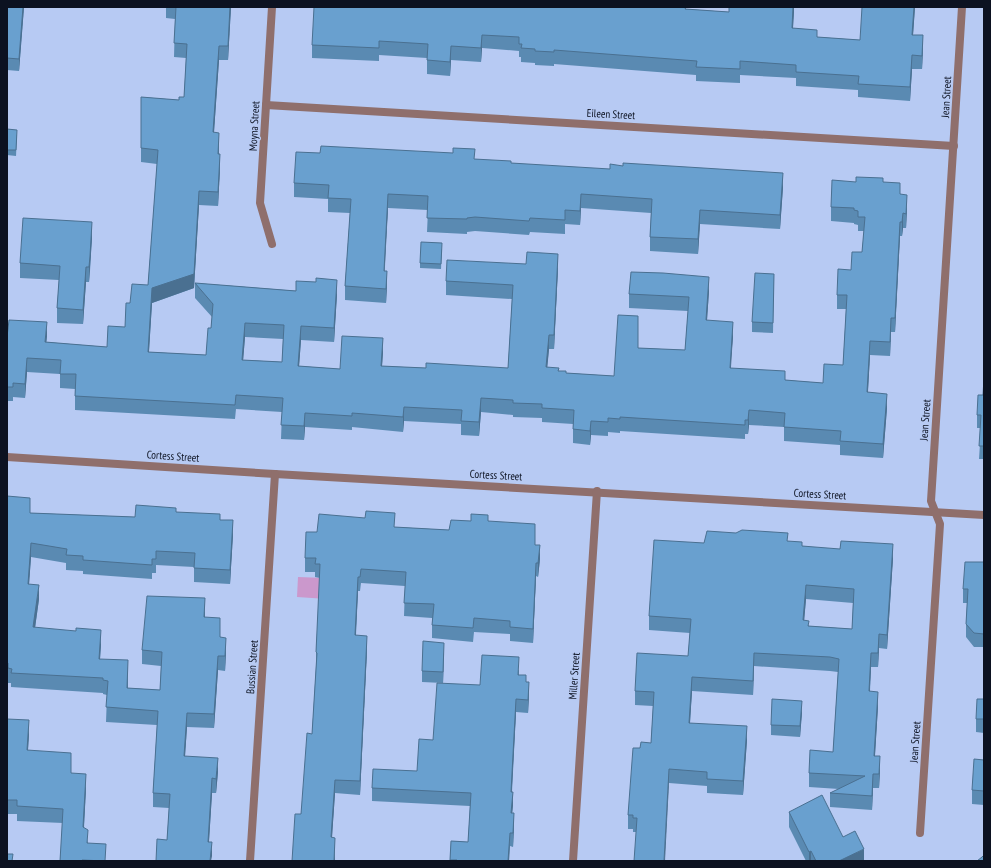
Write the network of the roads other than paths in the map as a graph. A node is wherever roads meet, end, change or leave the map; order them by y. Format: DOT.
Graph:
graph roads {
  1 [pos="272,7"];
  2 [pos="962,7"];
  3 [pos="266,105"];
  4 [pos="954,146"];
  5 [pos="272,244"];
  6 [pos="7,456"];
  7 [pos="275,474"];
  8 [pos="597,491"];
  9 [pos="935,512"];
  10 [pos="984,515"];
  11 [pos="920,833"];
  12 [pos="250,861"];
  13 [pos="573,861"];
  1 -- 3 [label="street, Moyna Street"];
  2 -- 4 [label="street, Jean Street"];
  3 -- 4 [label="street, Eileen Street"];
  3 -- 5 [label="street, Moyna Street"];
  4 -- 9 [label="street, Jean Street"];
  6 -- 7 [label="street, Cortess Street"];
  7 -- 8 [label="street, Cortess Street"];
  7 -- 12 [label="street, Bussian Street"];
  8 -- 9 [label="street, Cortess Street"];
  8 -- 13 [label="street, Miller Street"];
  9 -- 10 [label="street, Cortess Street"];
  9 -- 11 [label="street, Jean Street"];
}
